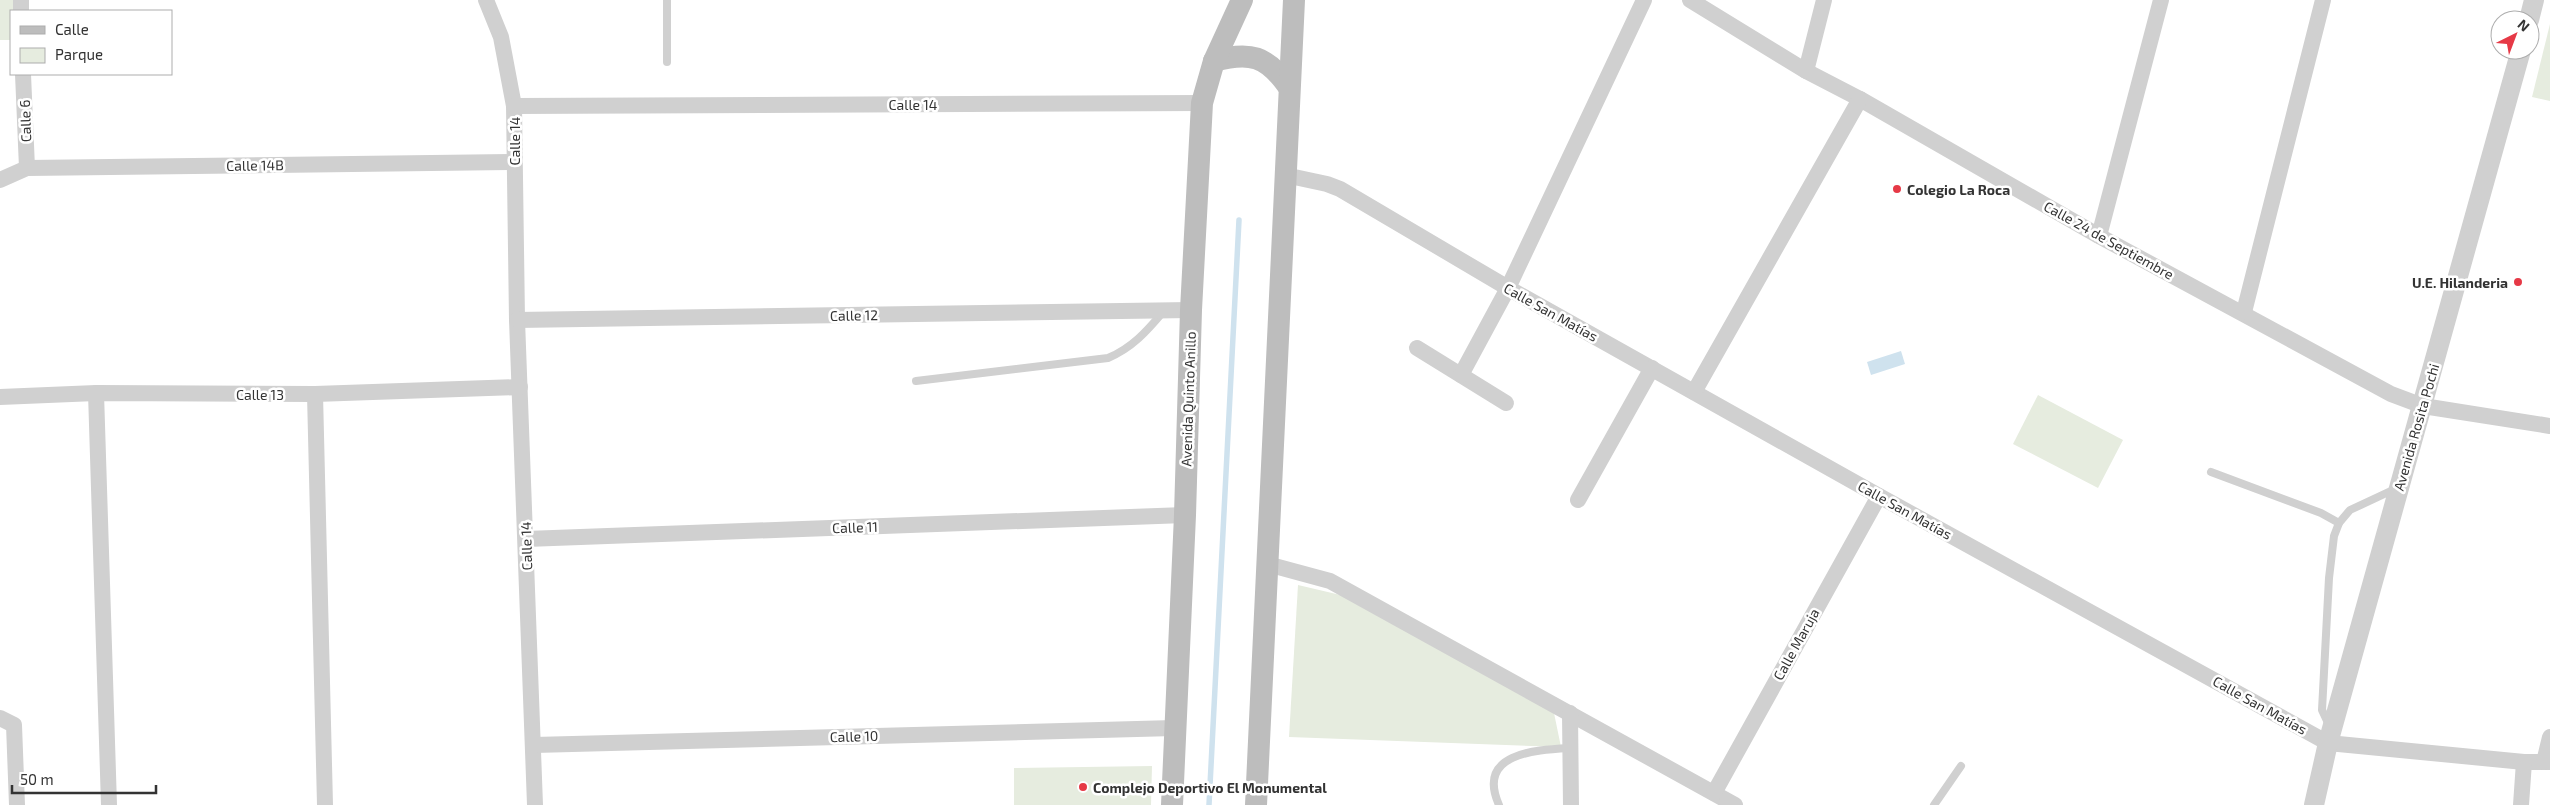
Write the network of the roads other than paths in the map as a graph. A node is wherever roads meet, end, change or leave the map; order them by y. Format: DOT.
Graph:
graph roads {
  1 [pos="486,0"];
  2 [pos="667,0"];
  3 [pos="1242,0"];
  4 [pos="1294,0"];
  5 [pos="1644,0"];
  6 [pos="1824,0"];
  7 [pos="2162,0"];
  8 [pos="2324,0"];
  9 [pos="1693,1"];
  10 [pos="2518,60"];
  11 [pos="1214,61"];
  12 [pos="667,62"];
  13 [pos="1806,71"];
  14 [pos="23,75"];
  15 [pos="1288,86"];
  16 [pos="1860,99"];
  17 [pos="1202,103"];
  18 [pos="514,106"];
  19 [pos="513,162"];
  20 [pos="27,168"];
  21 [pos="1286,175"];
  22 [pos="0,180"];
  23 [pos="2099,236"];
  24 [pos="1508,288"];
  25 [pos="1191,310"];
  26 [pos="1165,311"];
  27 [pos="2244,312"];
  28 [pos="517,320"];
  29 [pos="1417,348"];
  30 [pos="1652,368"];
  31 [pos="1461,376"];
  32 [pos="916,381"];
  33 [pos="520,387"];
  34 [pos="1694,392"];
  35 [pos="96,393"];
  36 [pos="315,394"];
  37 [pos="0,397"];
  38 [pos="1506,402"];
  39 [pos="2423,406"];
  40 [pos="2550,426"];
  41 [pos="2211,472"];
  42 [pos="2400,487"];
  43 [pos="1879,496"];
  44 [pos="1578,500"];
  45 [pos="1185,515"];
  46 [pos="2339,523"];
  47 [pos="526,539"];
  48 [pos="1267,564"];
  49 [pos="1570,713"];
  50 [pos="0,718"];
  51 [pos="1174,728"];
  52 [pos="2330,737"];
  53 [pos="2550,737"];
  54 [pos="534,745"];
  55 [pos="1570,748"];
  56 [pos="2524,762"];
  57 [pos="2547,762"];
  58 [pos="1961,766"];
  59 [pos="1714,793"];
  60 [pos="17,805"];
  61 [pos="109,805"];
  62 [pos="325,805"];
  63 [pos="535,805"];
  64 [pos="1172,805"];
  65 [pos="1256,805"];
  66 [pos="1500,805"];
  67 [pos="1571,805"];
  68 [pos="1736,805"];
  69 [pos="1934,805"];
  70 [pos="2314,805"];
  71 [pos="2521,805"];
  1 -- 18 [label="street"];
  2 -- 12 [label="lane"];
  3 -- 11 [label="main road, Avenida Quinto Anillo"];
  4 -- 15 [label="main road"];
  5 -- 24 [label="street"];
  6 -- 13 [label="street"];
  7 -- 23 [label="street"];
  8 -- 27 [label="street"];
  9 -- 13 [label="street, Calle 24 de Septiembre"];
  10 -- 39 [label="street, Avenida Rosita Pochi"];
  11 -- 15 [label="main road"];
  11 -- 17 [label="main road, Avenida Quinto Anillo"];
  13 -- 16 [label="street, Calle 24 de Septiembre"];
  14 -- 20 [label="street, Calle 6"];
  15 -- 21 [label="main road"];
  16 -- 23 [label="street, Calle 24 de Septiembre"];
  16 -- 34 [label="street"];
  17 -- 18 [label="street, Calle 14"];
  17 -- 25 [label="main road, Avenida Quinto Anillo"];
  18 -- 19 [label="street, Calle 14"];
  19 -- 20 [label="street, Calle 14B"];
  19 -- 28 [label="street, Calle 14"];
  20 -- 22 [label="street, Calle 14B"];
  21 -- 24 [label="street, Calle San Matías"];
  21 -- 48 [label="main road"];
  23 -- 27 [label="street, Calle 24 de Septiembre"];
  24 -- 30 [label="street, Calle San Matías"];
  24 -- 31 [label="street"];
  25 -- 26 [label="street, Calle 12"];
  25 -- 45 [label="main road, Avenida Quinto Anillo"];
  26 -- 28 [label="street, Calle 12"];
  26 -- 32 [label="lane"];
  27 -- 39 [label="street, Calle 24 de Septiembre"];
  28 -- 33 [label="street, Calle 14"];
  29 -- 31 [label="street"];
  30 -- 34 [label="street, Calle San Matías"];
  30 -- 44 [label="street"];
  31 -- 38 [label="street"];
  33 -- 36 [label="street, Calle 13"];
  33 -- 47 [label="street, Calle 14"];
  34 -- 43 [label="street, Calle San Matías"];
  35 -- 36 [label="street, Calle 13"];
  35 -- 37 [label="street, Calle 13"];
  35 -- 61 [label="street"];
  36 -- 62 [label="street"];
  39 -- 40 [label="street, Calle 24 de Septiembre"];
  39 -- 42 [label="street, Avenida Rosita Pochi"];
  41 -- 46 [label="lane"];
  42 -- 46 [label="lane"];
  42 -- 52 [label="street, Avenida Rosita Pochi"];
  43 -- 52 [label="street, Calle San Matías"];
  43 -- 59 [label="street, Calle Maruja"];
  45 -- 47 [label="street, Calle 11"];
  45 -- 51 [label="main road, Avenida Quinto Anillo"];
  46 -- 52 [label="lane"];
  47 -- 54 [label="street, Calle 14"];
  48 -- 49 [label="street"];
  48 -- 65 [label="main road"];
  49 -- 55 [label="street"];
  49 -- 59 [label="street"];
  50 -- 60 [label="street"];
  51 -- 54 [label="street, Calle 10"];
  51 -- 64 [label="main road, Avenida Quinto Anillo"];
  52 -- 56 [label="street, Calle San Matías"];
  52 -- 70 [label="street, Avenida Rosita Pochi"];
  53 -- 57 [label="street"];
  54 -- 63 [label="street, Calle 14"];
  55 -- 66 [label="lane"];
  55 -- 67 [label="street"];
  56 -- 57 [label="street, Calle San Matías"];
  56 -- 71 [label="street"];
  58 -- 69 [label="lane"];
  59 -- 68 [label="street"];
}
